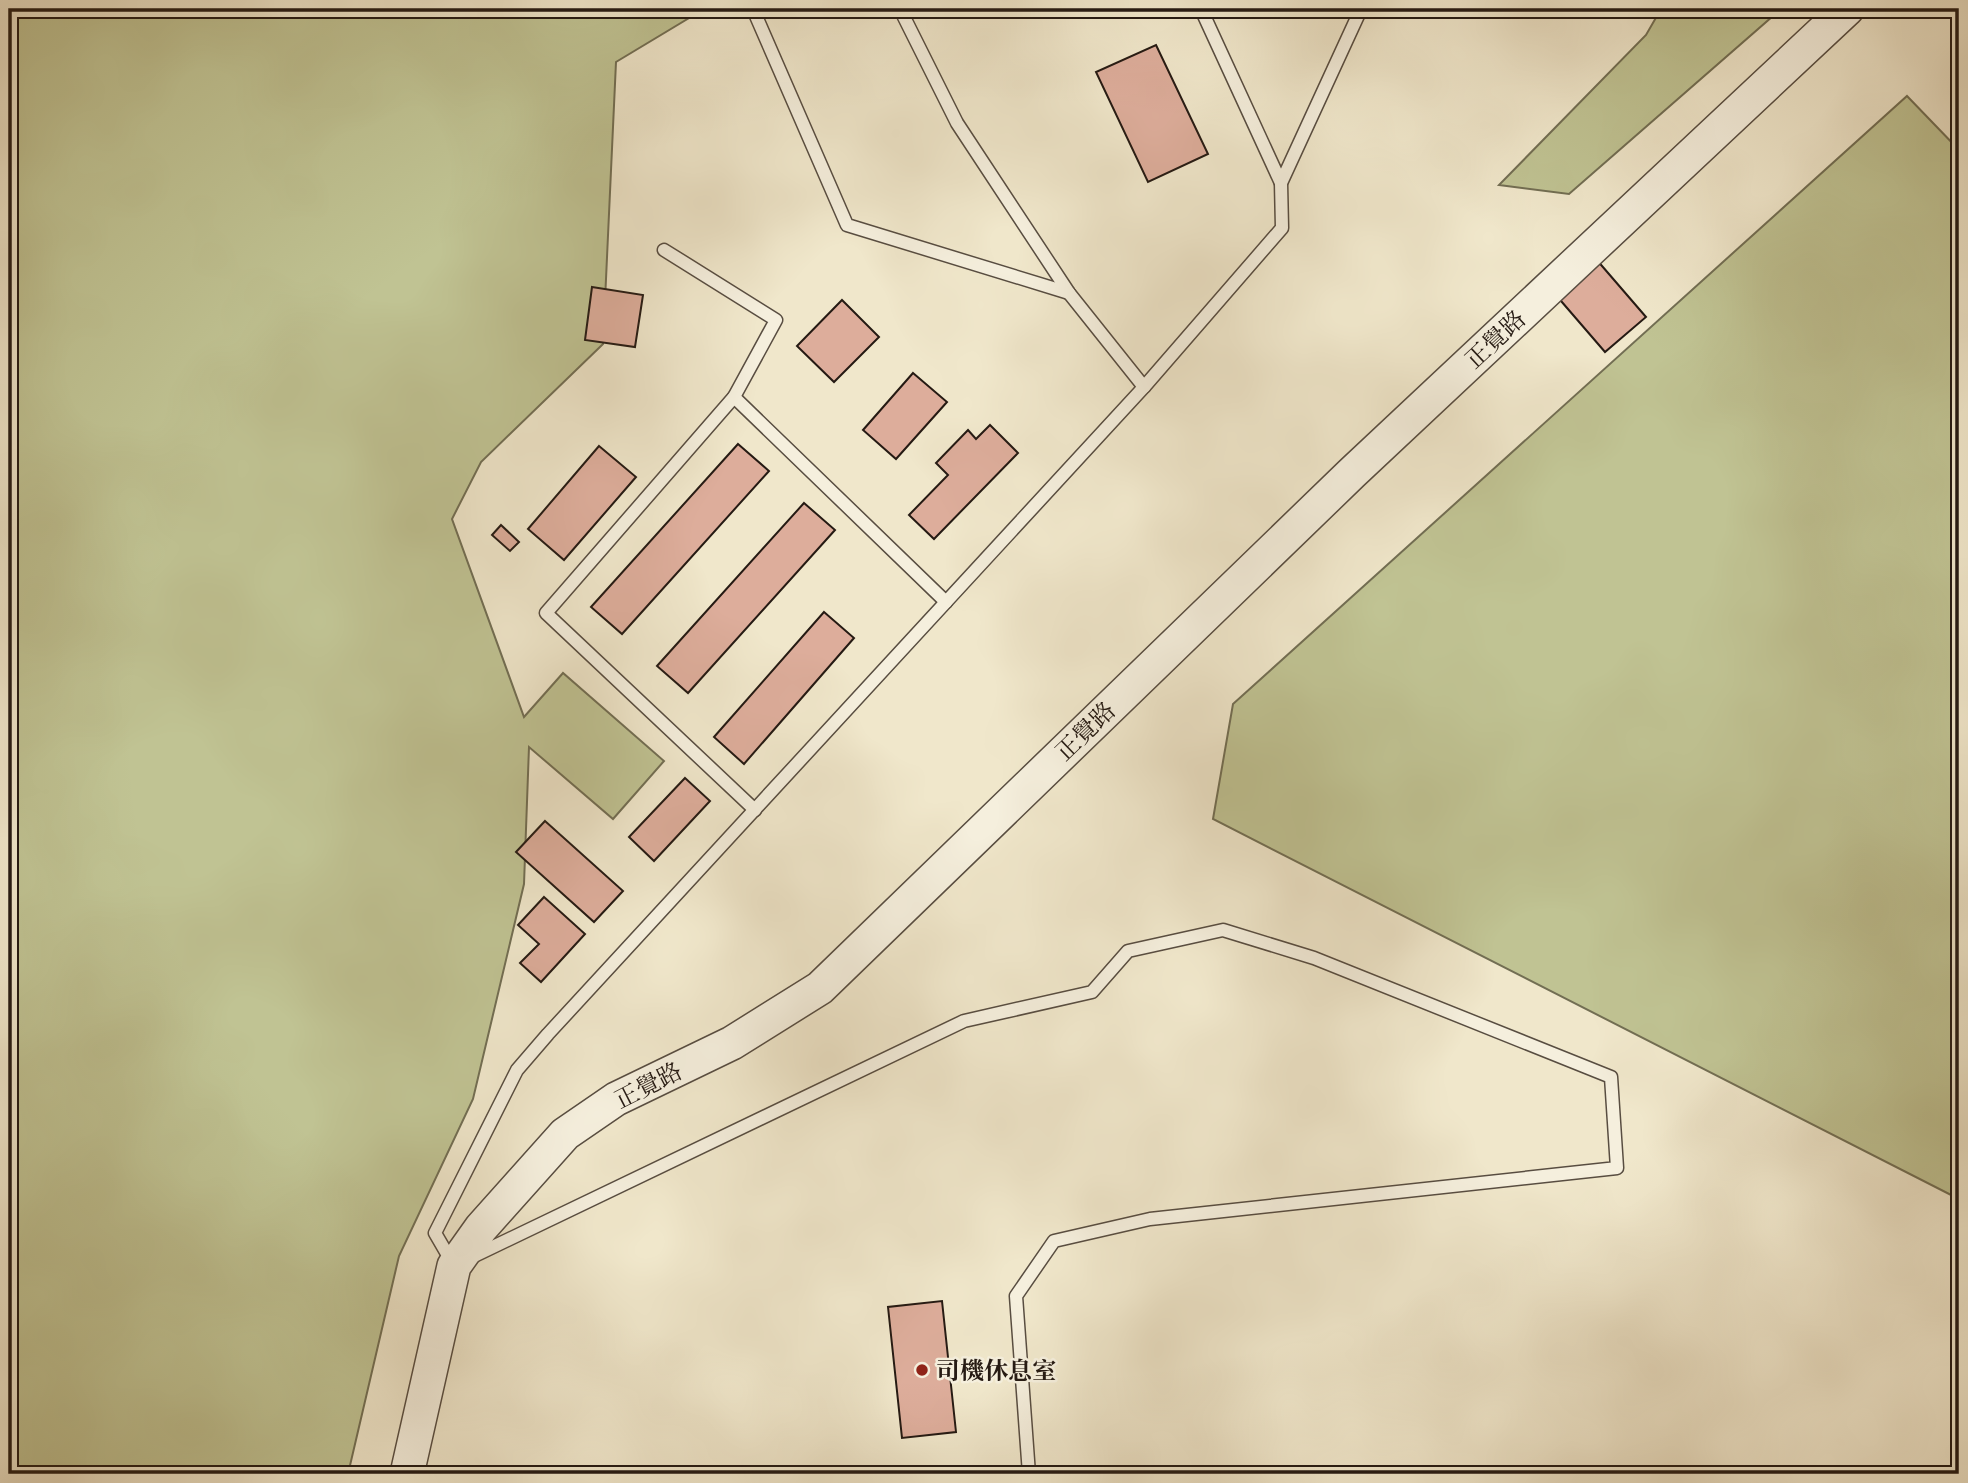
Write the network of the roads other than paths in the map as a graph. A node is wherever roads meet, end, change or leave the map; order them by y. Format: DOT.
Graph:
graph roads {
  1 [pos="753,9"];
  2 [pos="900,9"];
  3 [pos="1201,9"];
  4 [pos="1361,9"];
  5 [pos="1847,9"];
  6 [pos="1281,183"];
  7 [pos="664,250"];
  8 [pos="1069,293"];
  9 [pos="1144,387"];
  10 [pos="734,397"];
  11 [pos="946,602"];
  12 [pos="755,810"];
  13 [pos="454,1266"];
  14 [pos="407,1474"];
  15 [pos="1029,1474"];
  1 -- 8 [label="lane"];
  2 -- 8 [label="lane"];
  3 -- 6 [label="lane"];
  4 -- 6 [label="lane"];
  5 -- 13 [label="street, 正覺路"];
  6 -- 9 [label="lane"];
  7 -- 10 [label="lane"];
  8 -- 9 [label="lane"];
  9 -- 11 [label="lane"];
  10 -- 11 [label="lane"];
  10 -- 12 [label="lane"];
  11 -- 12 [label="lane"];
  12 -- 13 [label="lane"];
  13 -- 14 [label="street, 正覺路"];
  13 -- 15 [label="lane"];
}
